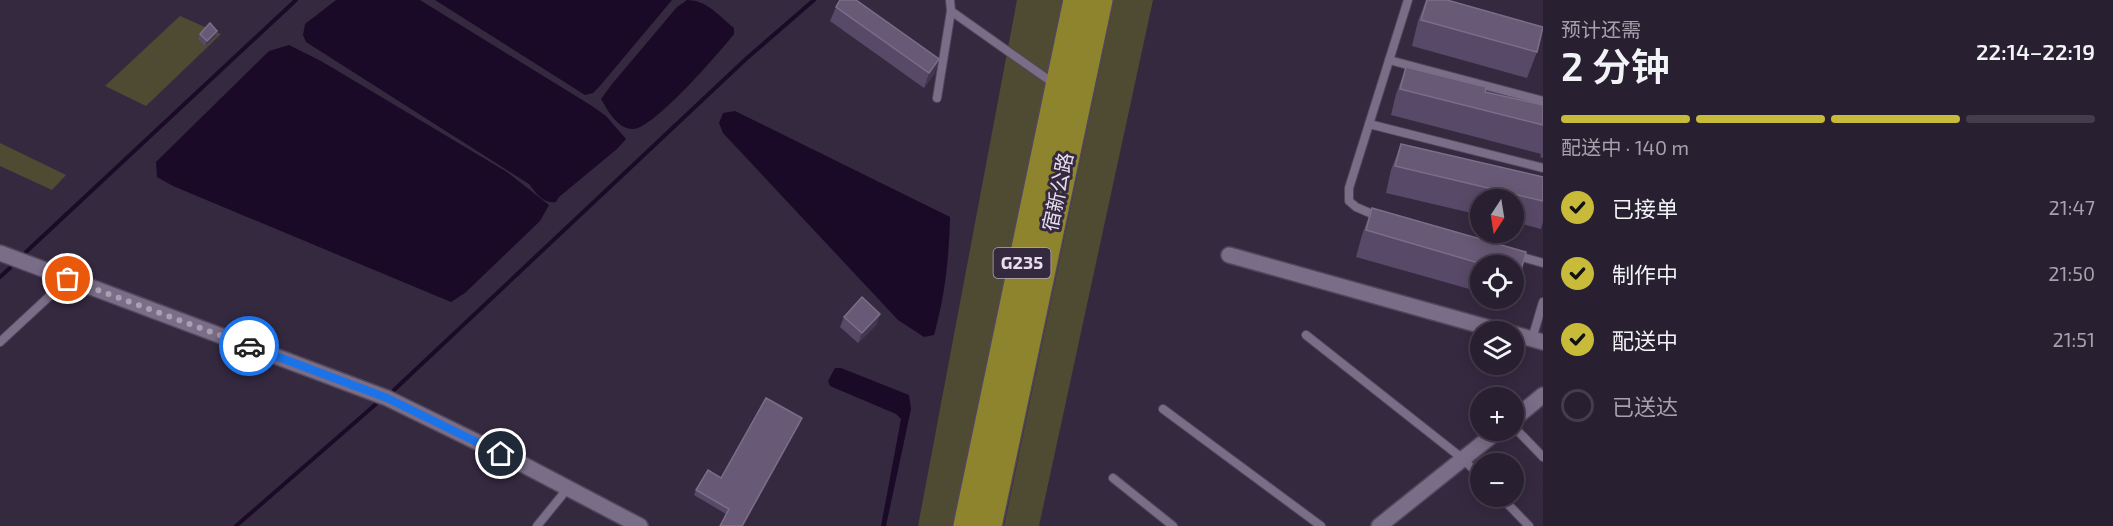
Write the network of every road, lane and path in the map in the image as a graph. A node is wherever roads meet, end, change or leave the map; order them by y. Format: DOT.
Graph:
graph roads {
  1 [pos="950,0"];
  2 [pos="1077,0"];
  3 [pos="1099,0"];
  4 [pos="1408,0"];
  5 [pos="951,11"];
  6 [pos="1389,60"];
  7 [pos="1059,87"];
  8 [pos="937,98"];
  9 [pos="1543,101"];
  10 [pos="1369,124"];
  11 [pos="1543,168"];
  12 [pos="1383,218"];
  13 [pos="0,253"];
  14 [pos="1509,253"];
  15 [pos="1229,255"];
  16 [pos="1543,263"];
  17 [pos="68,279"];
  18 [pos="1543,302"];
  19 [pos="1470,322"];
  20 [pos="1306,335"];
  21 [pos="1538,341"];
  22 [pos="0,342"];
  23 [pos="1543,395"];
  24 [pos="1163,410"];
  25 [pos="1524,410"];
  26 [pos="1524,437"];
  27 [pos="1485,441"];
  28 [pos="1543,457"];
  29 [pos="1463,459"];
  30 [pos="1470,466"];
  31 [pos="1113,478"];
  32 [pos="568,488"];
  33 [pos="1511,507"];
  34 [pos="537,526"];
  35 [pos="640,526"];
  36 [pos="967,526"];
  37 [pos="988,526"];
  38 [pos="1173,526"];
  39 [pos="1321,526"];
  40 [pos="1379,526"];
  41 [pos="1529,526"];
  1 -- 5 [label="lane"];
  2 -- 7 [label="highway, 宿新公路 / G235"];
  3 -- 37 [label="highway, 宿新公路"];
  4 -- 6 [label="lane"];
  5 -- 7 [label="lane"];
  5 -- 8 [label="lane"];
  6 -- 9 [label="lane"];
  6 -- 10 [label="lane"];
  7 -- 36 [label="highway, 宿新公路 / G235"];
  10 -- 11 [label="lane"];
  10 -- 12 [label="lane"];
  13 -- 17 [label="street"];
  14 -- 16 [label="lane"];
  15 -- 19 [label="street"];
  17 -- 22 [label="lane"];
  17 -- 32 [label="street"];
  18 -- 21 [label="lane"];
  20 -- 29 [label="lane"];
  23 -- 25 [label="street"];
  24 -- 39 [label="lane"];
  26 -- 28 [label="lane"];
  27 -- 29 [label="street"];
  29 -- 30 [label="lane"];
  29 -- 40 [label="street"];
  31 -- 38 [label="lane"];
  32 -- 34 [label="lane"];
  32 -- 35 [label="street"];
  33 -- 41 [label="lane"];
}
